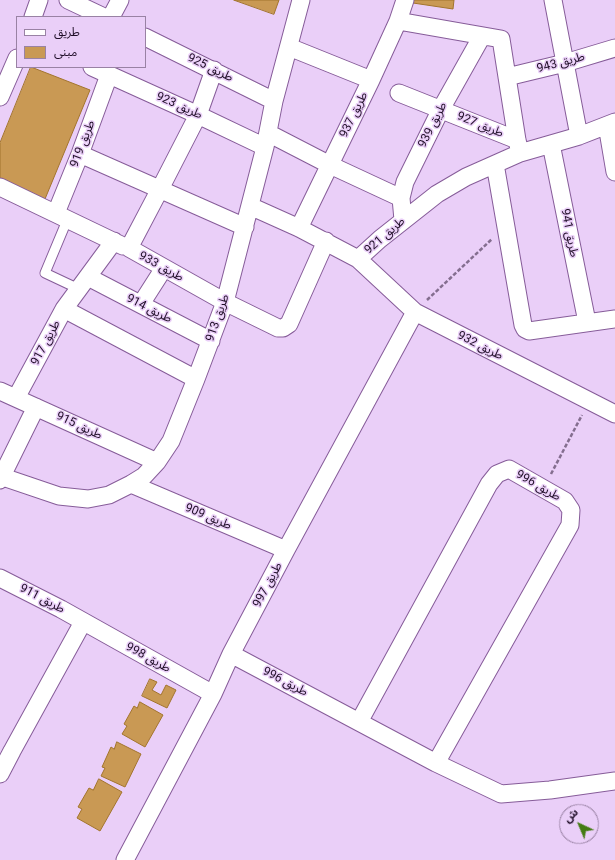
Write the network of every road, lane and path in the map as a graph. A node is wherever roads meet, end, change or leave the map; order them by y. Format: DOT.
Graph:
graph roads {
  1 [pos="39,0"];
  2 [pos="68,0"];
  3 [pos="120,0"];
  4 [pos="301,0"];
  5 [pos="405,0"];
  6 [pos="553,0"];
  7 [pos="33,16"];
  8 [pos="102,16"];
  9 [pos="112,16"];
  10 [pos="398,21"];
  11 [pos="482,36"];
  12 [pos="146,37"];
  13 [pos="289,47"];
  14 [pos="615,48"];
  15 [pos="16,60"];
  16 [pos="565,63"];
  17 [pos="95,68"];
  18 [pos="214,70"];
  19 [pos="109,75"];
  20 [pos="507,76"];
  21 [pos="371,80"];
  22 [pos="399,93"];
  23 [pos="0,97"];
  24 [pos="274,101"];
  25 [pos="441,109"];
  26 [pos="198,115"];
  27 [pos="611,123"];
  28 [pos="579,136"];
  29 [pos="266,140"];
  30 [pos="551,144"];
  31 [pos="518,147"];
  32 [pos="80,154"];
  33 [pos="330,164"];
  34 [pos="495,164"];
  35 [pos="615,172"];
  36 [pos="0,187"];
  37 [pos="160,189"];
  38 [pos="401,198"];
  39 [pos="250,206"];
  40 [pos="62,216"];
  41 [pos="403,220"];
  42 [pos="506,225"];
  43 [pos="245,227"];
  44 [pos="299,228"];
  45 [pos="326,241"];
  46 [pos="121,245"];
  47 [pos="358,259"];
  48 [pos="164,268"];
  49 [pos="83,283"];
  50 [pos="225,302"];
  51 [pos="141,304"];
  52 [pos="64,309"];
  53 [pos="414,312"];
  54 [pos="615,318"];
  55 [pos="587,322"];
  56 [pos="211,341"];
  57 [pos="196,379"];
  58 [pos="0,391"];
  59 [pos="16,398"];
  60 [pos="590,401"];
  61 [pos="36,407"];
  62 [pos="615,414"];
  63 [pos="157,462"];
  64 [pos="1,478"];
  65 [pos="131,484"];
  66 [pos="543,489"];
  67 [pos="286,550"];
  68 [pos="0,578"];
  69 [pos="83,622"];
  70 [pos="231,654"];
  71 [pos="213,694"];
  72 [pos="359,722"];
  73 [pos="6,747"];
  74 [pos="436,763"];
  75 [pos="0,774"];
  76 [pos="615,781"];
  77 [pos="125,860"];
  1 -- 7 [label="street"];
  2 -- 8 [label="street"];
  3 -- 9 [label="street"];
  4 -- 13 [label="street, طريق 913"];
  5 -- 10 [label="street, طريق 937"];
  6 -- 16 [label="street"];
  10 -- 11 [label="street"];
  10 -- 21 [label="street, طريق 937"];
  11 -- 20 [label="street"];
  11 -- 25 [label="street, طريق 939"];
  12 -- 18 [label="street, طريق 925"];
  13 -- 21 [label="street"];
  13 -- 24 [label="street, طريق 913"];
  14 -- 16 [label="street, طريق 943"];
  15 -- 23 [label="street"];
  16 -- 20 [label="street, طريق 943"];
  16 -- 28 [label="street"];
  17 -- 19 [label="street, طريق 923"];
  18 -- 24 [label="street, طريق 925"];
  18 -- 26 [label="street, طريق 933"];
  19 -- 26 [label="street, طريق 923"];
  19 -- 32 [label="street, طريق 919"];
  20 -- 31 [label="street"];
  21 -- 33 [label="street, طريق 937"];
  22 -- 25 [label="street, طريق 927"];
  24 -- 29 [label="street, طريق 913"];
  25 -- 31 [label="street, طريق 927"];
  25 -- 38 [label="street, طريق 939"];
  26 -- 29 [label="street, طريق 923"];
  26 -- 37 [label="street, طريق 933"];
  27 -- 28 [label="street, طريق 921"];
  27 -- 35 [label="street"];
  28 -- 30 [label="street, طريق 921"];
  29 -- 33 [label="street, طريق 923"];
  29 -- 39 [label="street, طريق 913"];
  30 -- 31 [label="street, طريق 921"];
  30 -- 55 [label="street, طريق 941"];
  31 -- 34 [label="street, طريق 921"];
  32 -- 37 [label="street"];
  32 -- 40 [label="street, طريق 919"];
  33 -- 38 [label="street, طريق 923"];
  33 -- 44 [label="street, طريق 937"];
  34 -- 41 [label="street, طريق 921"];
  34 -- 42 [label="street"];
  36 -- 40 [label="street"];
  37 -- 43 [label="street"];
  37 -- 46 [label="street, طريق 933"];
  38 -- 41 [label="street, طريق 939"];
  39 -- 43 [label="street, طريق 913"];
  39 -- 44 [label="street, طريق 921"];
  40 -- 46 [label="street"];
  40 -- 49 [label="lane, طريق 919"];
  41 -- 47 [label="street, طريق 921"];
  42 -- 53 [label="path"];
  42 -- 55 [label="street"];
  43 -- 50 [label="street, طريق 913"];
  44 -- 45 [label="street, طريق 921"];
  45 -- 47 [label="street, طريق 921"];
  45 -- 50 [label="street, طريق 933"];
  46 -- 48 [label="street, طريق 933"];
  46 -- 49 [label="street, طريق 917"];
  47 -- 53 [label="street, طريق 932"];
  48 -- 50 [label="street, طريق 933"];
  48 -- 51 [label="street"];
  49 -- 51 [label="street, طريق 914"];
  49 -- 52 [label="street, طريق 917"];
  50 -- 56 [label="street, طريق 913"];
  51 -- 56 [label="street, طريق 914"];
  52 -- 57 [label="street"];
  52 -- 59 [label="street, طريق 917"];
  53 -- 60 [label="street, طريق 932"];
  53 -- 67 [label="street, طريق 997"];
  54 -- 55 [label="street"];
  56 -- 57 [label="street, طريق 913"];
  57 -- 63 [label="street, طريق 913"];
  58 -- 59 [label="street, طريق 915"];
  59 -- 61 [label="street, طريق 915"];
  60 -- 62 [label="street, طريق 932"];
  60 -- 66 [label="path"];
  61 -- 63 [label="street, طريق 915"];
  61 -- 64 [label="street"];
  63 -- 65 [label="street, طريق 913"];
  64 -- 65 [label="street, طريق 913"];
  65 -- 67 [label="street, طريق 909"];
  66 -- 72 [label="street, طريق 996"];
  66 -- 74 [label="street, طريق 996"];
  67 -- 70 [label="street, طريق 997"];
  68 -- 69 [label="street, طريق 911"];
  69 -- 71 [label="street, طريق 998"];
  69 -- 73 [label="street"];
  70 -- 71 [label="street, طريق 997"];
  70 -- 72 [label="street, طريق 996"];
  71 -- 77 [label="street, طريق 997"];
  72 -- 74 [label="street, طريق 996"];
  73 -- 75 [label="street"];
  74 -- 76 [label="street, طريق 996"];
}
